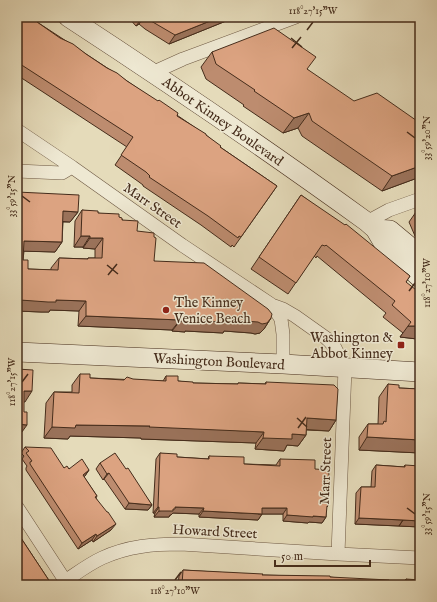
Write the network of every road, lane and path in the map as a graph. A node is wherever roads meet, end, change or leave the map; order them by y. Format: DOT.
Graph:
graph roads {
  1 [pos="68,17"];
  2 [pos="296,17"];
  3 [pos="152,73"];
  4 [pos="17,130"];
  5 [pos="72,167"];
  6 [pos="17,171"];
  7 [pos="420,198"];
  8 [pos="371,225"];
  9 [pos="420,255"];
  10 [pos="420,278"];
  11 [pos="272,305"];
  12 [pos="17,352"];
  13 [pos="283,364"];
  14 [pos="345,368"];
  15 [pos="420,372"];
  16 [pos="17,507"];
  17 [pos="338,554"];
  18 [pos="420,558"];
  19 [pos="66,583"];
  1 -- 3 [label="street, Abbot Kinney Boulevard"];
  2 -- 3 [label="street"];
  3 -- 8 [label="street, Abbot Kinney Boulevard"];
  4 -- 5 [label="street, Marr Street"];
  5 -- 6 [label="street"];
  5 -- 11 [label="street, Marr Street"];
  7 -- 8 [label="street"];
  8 -- 9 [label="street, Abbot Kinney Boulevard"];
  8 -- 10 [label="street, Abbot Kinney Boulevard"];
  11 -- 13 [label="street, Marr Street"];
  11 -- 14 [label="street, Marr Street"];
  12 -- 13 [label="street, Washington Boulevard"];
  13 -- 14 [label="street, Washington Boulevard"];
  14 -- 15 [label="street, Washington Boulevard"];
  14 -- 17 [label="street, Marr Street"];
  16 -- 19 [label="street"];
  17 -- 18 [label="street, Howard Street"];
  17 -- 19 [label="street, Howard Street"];
}
